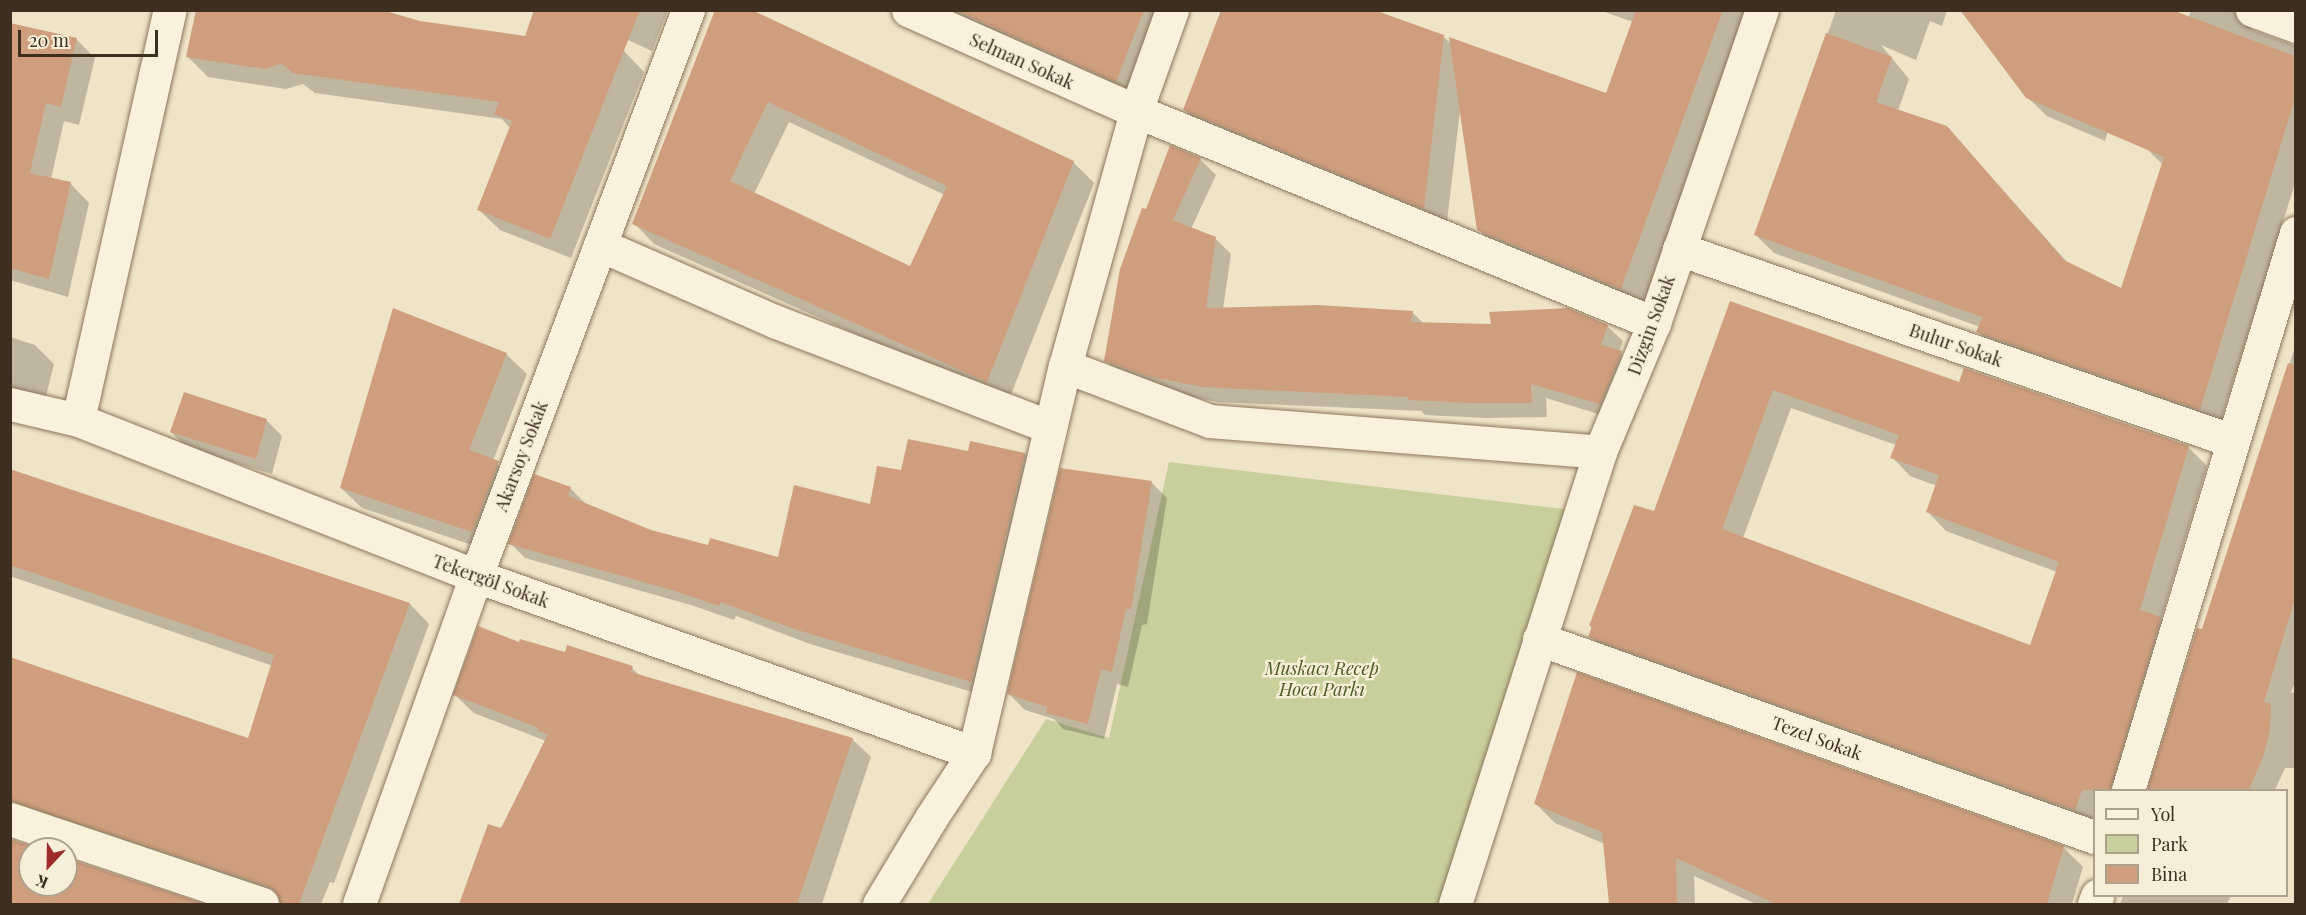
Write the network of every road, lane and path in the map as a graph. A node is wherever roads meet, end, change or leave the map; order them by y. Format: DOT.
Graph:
graph roads {
  1 [pos="170,10"];
  2 [pos="688,10"];
  3 [pos="908,10"];
  4 [pos="1172,10"];
  5 [pos="1762,10"];
  6 [pos="2252,10"];
  7 [pos="2295,26"];
  8 [pos="1136,111"];
  9 [pos="2295,233"];
  10 [pos="600,245"];
  11 [pos="1678,249"];
  12 [pos="1654,323"];
  13 [pos="1065,366"];
  14 [pos="10,404"];
  15 [pos="78,420"];
  16 [pos="1050,427"];
  17 [pos="2233,441"];
  18 [pos="1600,452"];
  19 [pos="476,576"];
  20 [pos="1539,639"];
  21 [pos="974,753"];
  22 [pos="2128,789"];
  23 [pos="12,826"];
  24 [pos="2093,837"];
  25 [pos="261,904"];
  26 [pos="359,904"];
  27 [pos="879,904"];
  28 [pos="1455,904"];
  1 -- 15 [label="street"];
  2 -- 10 [label="street, Akarsoy Sokak"];
  3 -- 8 [label="street, Selman Sokak"];
  4 -- 8 [label="street"];
  5 -- 11 [label="street, Dizgin Sokak"];
  6 -- 7 [label="street"];
  8 -- 12 [label="street, Selman Sokak"];
  8 -- 13 [label="street"];
  9 -- 17 [label="street"];
  10 -- 16 [label="street"];
  10 -- 19 [label="street, Akarsoy Sokak"];
  11 -- 12 [label="street, Dizgin Sokak"];
  11 -- 17 [label="street, Bulur Sokak"];
  12 -- 18 [label="street, Dizgin Sokak"];
  13 -- 16 [label="street"];
  13 -- 18 [label="street"];
  14 -- 15 [label="street, Tekergöl Sokak"];
  15 -- 19 [label="street, Tekergöl Sokak"];
  16 -- 21 [label="street"];
  17 -- 22 [label="street"];
  18 -- 20 [label="street, Dizgin Sokak"];
  19 -- 21 [label="street, Tekergöl Sokak"];
  19 -- 26 [label="street, Akarsoy Sokak"];
  20 -- 24 [label="street, Tezel Sokak"];
  20 -- 28 [label="street, Dizgin Sokak"];
  21 -- 27 [label="street"];
  23 -- 25 [label="street"];
}
